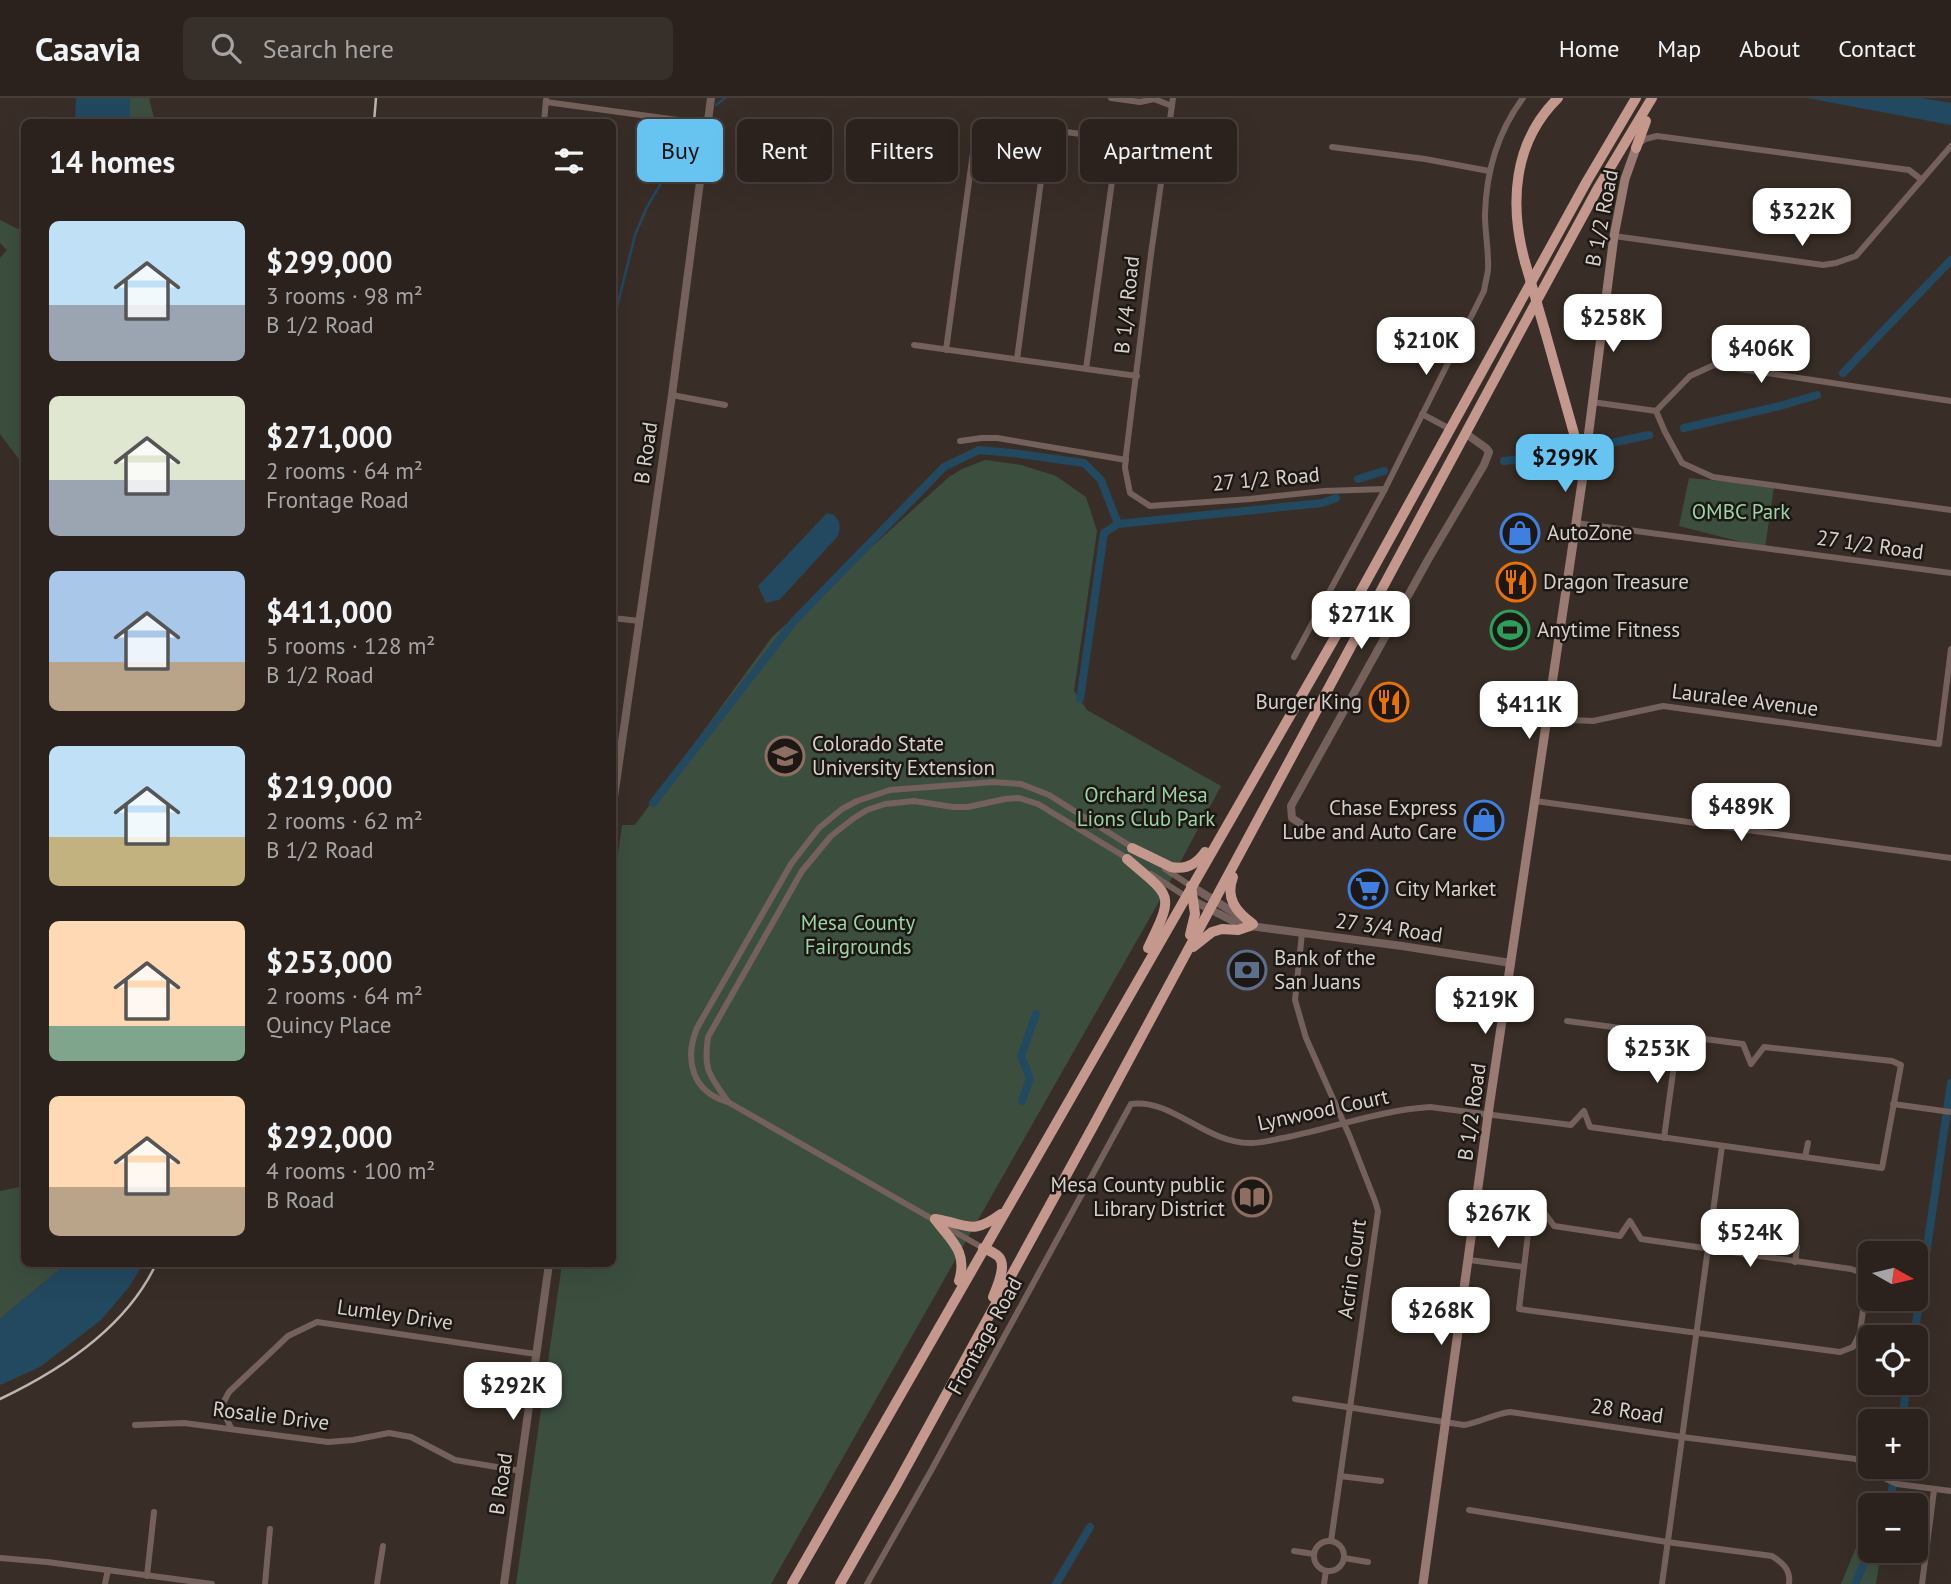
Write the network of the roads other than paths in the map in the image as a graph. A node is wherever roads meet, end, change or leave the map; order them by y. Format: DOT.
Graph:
graph roads {
  1 [pos="711,98"];
  2 [pos="1111,98"];
  3 [pos="1523,98"];
  4 [pos="1558,98"];
  5 [pos="1636,98"];
  6 [pos="1652,98"];
  7 [pos="1657,98"];
  8 [pos="546,100"];
  9 [pos="1172,102"];
  10 [pos="544,119"];
  11 [pos="673,119"];
  12 [pos="708,119"];
  13 [pos="1951,146"];
  14 [pos="1332,147"];
  15 [pos="1636,148"];
  16 [pos="972,160"];
  17 [pos="1489,171"];
  18 [pos="1922,180"];
  19 [pos="700,182"];
  20 [pos="1041,182"];
  21 [pos="1112,182"];
  22 [pos="1162,182"];
  23 [pos="1614,236"];
  24 [pos="914,345"];
  25 [pos="946,350"];
  26 [pos="1017,359"];
  27 [pos="1086,369"];
  28 [pos="1137,376"];
  29 [pos="672,395"];
  30 [pos="1951,401"];
  31 [pos="1465,402"];
  32 [pos="1592,402"];
  33 [pos="724,405"];
  34 [pos="1656,411"];
  35 [pos="1422,414"];
  36 [pos="1450,429"];
  37 [pos="1465,433"];
  38 [pos="960,441"];
  39 [pos="1126,460"];
  40 [pos="1584,469"];
  41 [pos="1443,474"];
  42 [pos="1385,489"];
  43 [pos="1150,506"];
  44 [pos="1951,510"];
  45 [pos="1576,523"];
  46 [pos="1951,573"];
  47 [pos="616,618"];
  48 [pos="640,621"];
  49 [pos="1951,649"];
  50 [pos="1294,657"];
  51 [pos="1547,719"];
  52 [pos="1279,735"];
  53 [pos="616,738"];
  54 [pos="623,740"];
  55 [pos="1289,763"];
  56 [pos="616,785"];
  57 [pos="1535,801"];
  58 [pos="1316,834"];
  59 [pos="1130,853"];
  60 [pos="1951,858"];
  61 [pos="1190,894"];
  62 [pos="1212,906"];
  63 [pos="1256,926"];
  64 [pos="1302,933"];
  65 [pos="1188,951"];
  66 [pos="1511,963"];
  67 [pos="1567,1021"];
  68 [pos="1105,1035"];
  69 [pos="1678,1036"];
  70 [pos="728,1102"];
  71 [pos="1131,1104"];
  72 [pos="1893,1104"];
  73 [pos="1951,1112"];
  74 [pos="1489,1114"];
  75 [pos="1343,1123"];
  76 [pos="1664,1138"];
  77 [pos="1808,1143"];
  78 [pos="1722,1146"];
  79 [pos="1805,1157"];
  80 [pos="1004,1211"];
  81 [pos="935,1219"];
  82 [pos="1797,1247"];
  83 [pos="983,1248"];
  84 [pos="1709,1249"];
  85 [pos="1469,1260"];
  86 [pos="1795,1262"];
  87 [pos="549,1267"];
  88 [pos="1524,1267"];
  89 [pos="953,1301"];
  90 [pos="981,1331"];
  91 [pos="1697,1333"];
  92 [pos="536,1354"];
  93 [pos="1295,1399"];
  94 [pos="1351,1407"];
  95 [pos="1446,1422"];
  96 [pos="135,1425"];
  97 [pos="231,1428"];
  98 [pos="1682,1437"];
  99 [pos="521,1471"];
  100 [pos="1340,1476"];
  101 [pos="1381,1481"];
  102 [pos="1934,1490"];
  103 [pos="1951,1490"];
  104 [pos="1469,1510"];
  105 [pos="154,1512"];
  106 [pos="270,1529"];
  107 [pos="1331,1541"];
  108 [pos="1667,1542"];
  109 [pos="383,1546"];
  110 [pos="1294,1551"];
  111 [pos="1314,1554"];
  112 [pos="0,1558"];
  113 [pos="1344,1558"];
  114 [pos="1368,1562"];
  115 [pos="108,1570"];
  116 [pos="1326,1571"];
  117 [pos="147,1576"];
  118 [pos="105,1584"];
  119 [pos="212,1584"];
  120 [pos="264,1584"];
  121 [pos="377,1584"];
  122 [pos="504,1584"];
  123 [pos="792,1584"];
  124 [pos="840,1584"];
  125 [pos="867,1584"];
  126 [pos="1324,1584"];
  127 [pos="1423,1584"];
  128 [pos="1662,1584"];
  129 [pos="1789,1584"];
  130 [pos="1922,1584"];
  1 -- 12 [label="street, B Road"];
  2 -- 9 [label="street"];
  3 -- 17 [label="street"];
  4 -- 40 [label="highway, bridge"];
  5 -- 31 [label="highway"];
  6 -- 37 [label="highway"];
  7 -- 15 [label="highway"];
  8 -- 10 [label="street"];
  8 -- 11 [label="street"];
  13 -- 18 [label="street"];
  14 -- 17 [label="street"];
  15 -- 18 [label="street"];
  15 -- 23 [label="main road, B 1/2 Road"];
  16 -- 25 [label="street"];
  17 -- 35 [label="street"];
  18 -- 23 [label="street"];
  19 -- 29 [label="street, B Road"];
  20 -- 26 [label="street"];
  21 -- 27 [label="street"];
  22 -- 28 [label="street, B 1/4 Road"];
  23 -- 32 [label="main road, B 1/2 Road"];
  24 -- 25 [label="street"];
  25 -- 26 [label="street"];
  26 -- 27 [label="street"];
  27 -- 28 [label="street"];
  28 -- 39 [label="street, B 1/4 Road"];
  29 -- 33 [label="street"];
  29 -- 48 [label="street, B Road"];
  30 -- 34 [label="street"];
  31 -- 36 [label="highway"];
  31 -- 37 [label="highway"];
  32 -- 34 [label="street"];
  32 -- 40 [label="main road, B 1/2 Road"];
  34 -- 44 [label="street"];
  35 -- 36 [label="street"];
  35 -- 42 [label="street"];
  36 -- 41 [label="highway"];
  36 -- 52 [label="highway"];
  37 -- 41 [label="highway"];
  37 -- 58 [label="street"];
  38 -- 39 [label="street"];
  39 -- 43 [label="street, B 1/4 Road"];
  40 -- 45 [label="main road, B 1/2 Road"];
  41 -- 55 [label="highway"];
  42 -- 43 [label="street, 27 1/2 Road"];
  42 -- 50 [label="street"];
  45 -- 46 [label="street, 27 1/2 Road"];
  45 -- 51 [label="main road, B 1/2 Road"];
  47 -- 48 [label="street"];
  48 -- 54 [label="street, B Road"];
  49 -- 51 [label="street, Lauralee Avenue"];
  51 -- 57 [label="main road, B 1/2 Road"];
  52 -- 59 [label="highway"];
  52 -- 61 [label="highway"];
  53 -- 54 [label="street"];
  54 -- 56 [label="street, B Road"];
  55 -- 62 [label="highway"];
  55 -- 63 [label="highway"];
  57 -- 60 [label="street"];
  57 -- 66 [label="main road, B 1/2 Road"];
  59 -- 61 [label="street"];
  59 -- 61 [label="street"];
  59 -- 68 [label="highway"];
  59 -- 70 [label="street"];
  59 -- 70 [label="street"];
  61 -- 62 [label="street, 27 3/4 Road"];
  61 -- 62 [label="street, 27 3/4 Road"];
  61 -- 65 [label="highway"];
  61 -- 68 [label="highway"];
  62 -- 63 [label="street, 27 3/4 Road"];
  62 -- 65 [label="highway"];
  63 -- 64 [label="street, 27 3/4 Road"];
  63 -- 65 [label="highway"];
  64 -- 66 [label="street, 27 3/4 Road"];
  64 -- 75 [label="street, Acrin Court"];
  65 -- 90 [label="highway"];
  66 -- 74 [label="main road, B 1/2 Road"];
  67 -- 69 [label="street"];
  68 -- 80 [label="highway"];
  69 -- 72 [label="street"];
  69 -- 76 [label="street"];
  70 -- 81 [label="street"];
  71 -- 75 [label="street, Lynwood Court"];
  71 -- 125 [label="street, Frontage Road"];
  72 -- 73 [label="street"];
  72 -- 79 [label="street"];
  74 -- 75 [label="street, Lynwood Court"];
  74 -- 76 [label="street, Lynwood Court"];
  74 -- 85 [label="main road, B 1/2 Road"];
  75 -- 94 [label="street, Acrin Court"];
  76 -- 78 [label="street"];
  77 -- 79 [label="street"];
  78 -- 79 [label="street"];
  78 -- 84 [label="street"];
  80 -- 81 [label="highway"];
  80 -- 83 [label="highway"];
  81 -- 83 [label="street"];
  81 -- 89 [label="highway"];
  82 -- 86 [label="street"];
  83 -- 89 [label="highway"];
  83 -- 90 [label="highway"];
  84 -- 86 [label="street"];
  84 -- 88 [label="street"];
  84 -- 91 [label="street"];
  85 -- 88 [label="street"];
  85 -- 95 [label="main road, B 1/2 Road"];
  86 -- 91 [label="street"];
  87 -- 92 [label="street, B Road"];
  88 -- 91 [label="street"];
  89 -- 123 [label="highway"];
  90 -- 124 [label="highway"];
  91 -- 98 [label="street"];
  92 -- 97 [label="street, Lumley Drive"];
  92 -- 99 [label="street, B Road"];
  93 -- 94 [label="street, 28 Road"];
  94 -- 95 [label="street, 28 Road"];
  94 -- 100 [label="street, Acrin Court"];
  95 -- 98 [label="street, 28 Road"];
  95 -- 127 [label="main road, B 1/2 Road"];
  96 -- 97 [label="street, Rosalie Drive"];
  97 -- 99 [label="street, Rosalie Drive"];
  98 -- 102 [label="street, 28 Road"];
  98 -- 108 [label="street"];
  99 -- 122 [label="street, B Road"];
  100 -- 101 [label="street"];
  100 -- 107 [label="street, Acrin Court"];
  102 -- 103 [label="street, 28 Road"];
  102 -- 130 [label="street"];
  104 -- 108 [label="street"];
  105 -- 117 [label="street"];
  106 -- 120 [label="street"];
  107 -- 111 [label="street"];
  107 -- 113 [label="street"];
  108 -- 128 [label="street"];
  108 -- 129 [label="street"];
  109 -- 121 [label="street"];
  110 -- 111 [label="street"];
  111 -- 116 [label="street"];
  112 -- 115 [label="street"];
  113 -- 114 [label="street"];
  113 -- 116 [label="street"];
  115 -- 117 [label="street"];
  115 -- 118 [label="street"];
  116 -- 126 [label="street"];
  117 -- 119 [label="street"];
}
